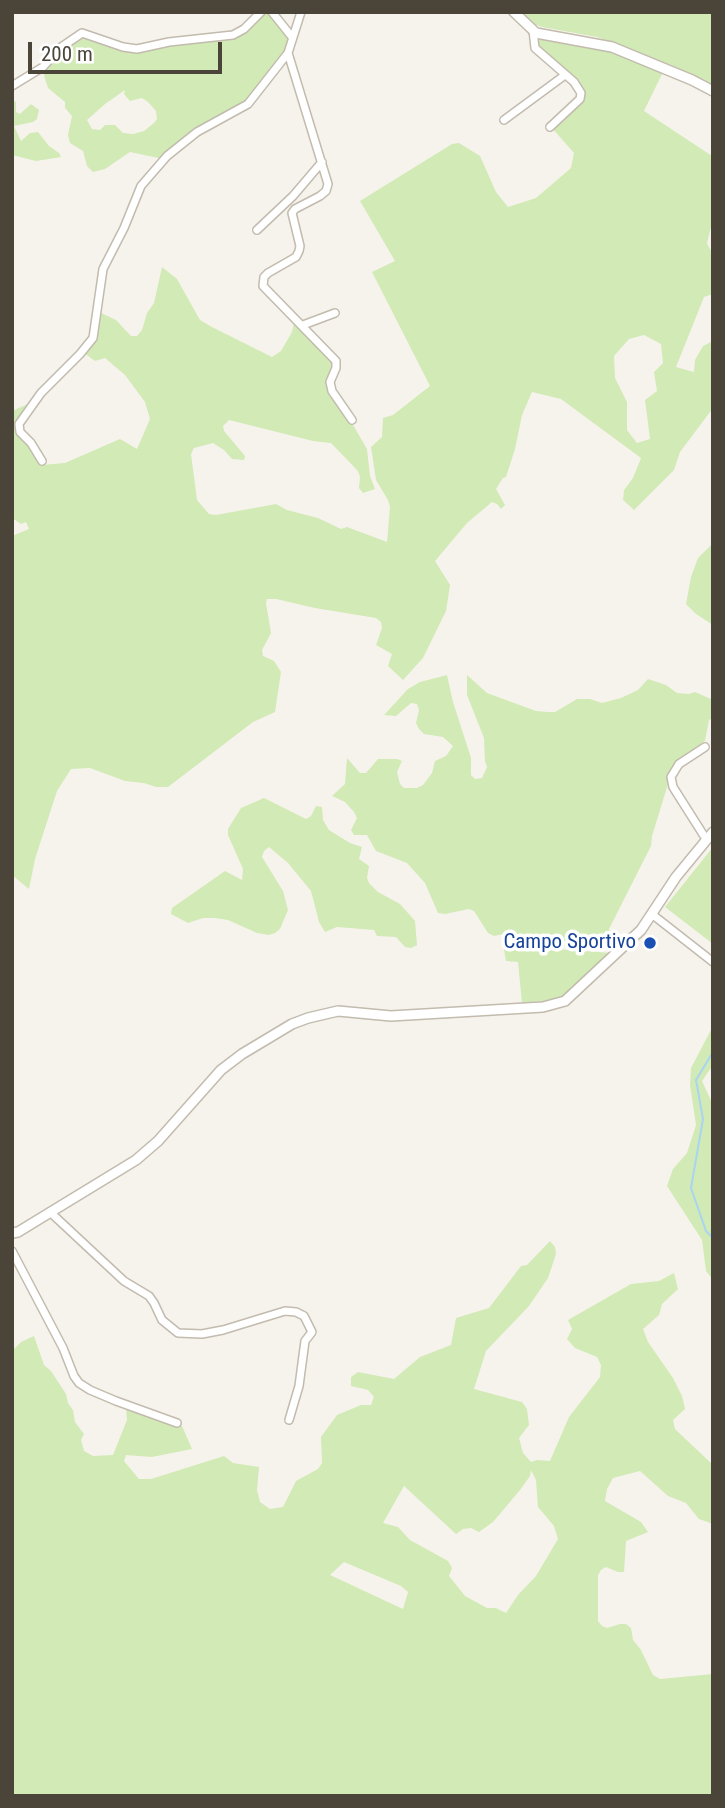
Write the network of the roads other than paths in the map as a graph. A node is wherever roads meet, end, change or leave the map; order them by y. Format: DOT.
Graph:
graph roads {
  1 [pos="261,12"];
  2 [pos="272,12"];
  3 [pos="301,12"];
  4 [pos="513,12"];
  5 [pos="533,30"];
  6 [pos="292,37"];
  7 [pos="288,53"];
  8 [pos="565,75"];
  9 [pos="12,86"];
  10 [pos="713,92"];
  11 [pos="504,120"];
  12 [pos="550,127"];
  13 [pos="322,162"];
  14 [pos="257,230"];
  15 [pos="335,313"];
  16 [pos="303,325"];
  17 [pos="352,420"];
  18 [pos="42,461"];
  19 [pos="705,747"];
  20 [pos="709,835"];
  21 [pos="656,917"];
  22 [pos="713,962"];
  23 [pos="50,1212"];
  24 [pos="12,1233"];
  25 [pos="12,1251"];
  26 [pos="289,1420"];
  27 [pos="177,1423"];
  1 -- 9 [label="street"];
  2 -- 6 [label="street"];
  3 -- 6 [label="street"];
  4 -- 5 [label="street"];
  5 -- 8 [label="street"];
  5 -- 10 [label="street"];
  6 -- 7 [label="street"];
  7 -- 13 [label="street"];
  7 -- 18 [label="street"];
  8 -- 11 [label="street"];
  8 -- 12 [label="street"];
  13 -- 14 [label="street"];
  13 -- 16 [label="street"];
  15 -- 16 [label="street"];
  16 -- 17 [label="street"];
  19 -- 20 [label="street"];
  20 -- 21 [label="street"];
  21 -- 22 [label="street"];
  21 -- 23 [label="street"];
  23 -- 24 [label="street"];
  23 -- 26 [label="street"];
  25 -- 27 [label="street"];
}
